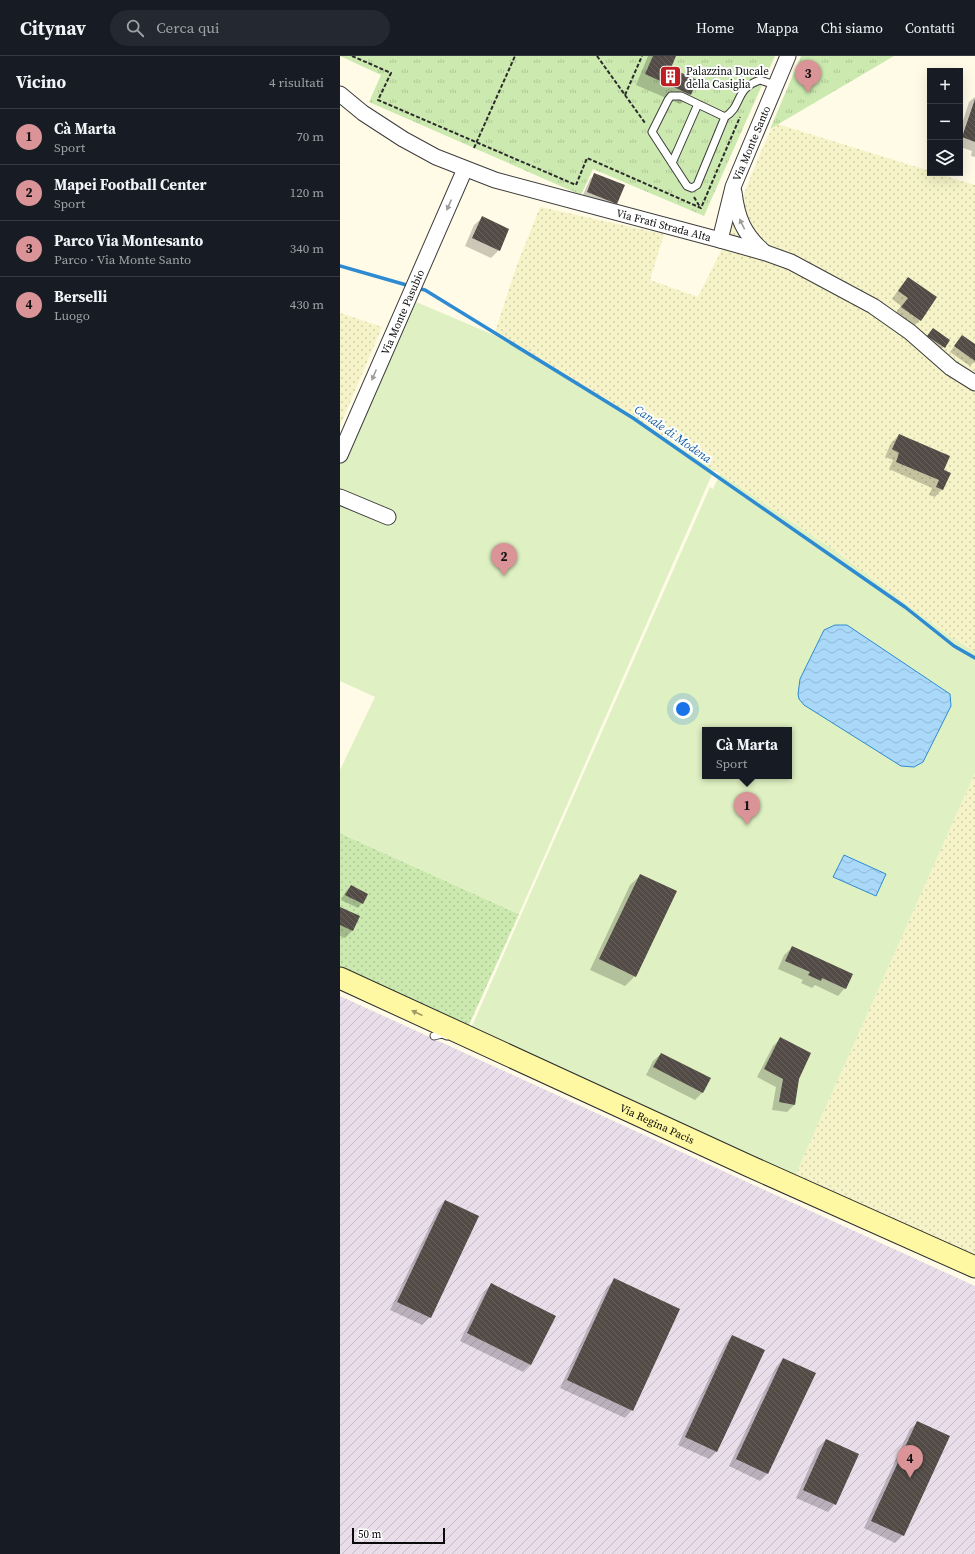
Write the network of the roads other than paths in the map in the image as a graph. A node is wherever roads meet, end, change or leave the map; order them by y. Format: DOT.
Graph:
graph roads {
  1 [pos="788,56"];
  2 [pos="775,85"];
  3 [pos="340,94"];
  4 [pos="698,104"];
  5 [pos="725,116"];
  6 [pos="672,163"];
  7 [pos="465,169"];
  8 [pos="733,187"];
  9 [pos="720,240"];
  10 [pos="766,253"];
  11 [pos="975,383"];
  12 [pos="340,455"];
  13 [pos="340,497"];
  14 [pos="388,516"];
  15 [pos="340,978"];
  16 [pos="340,993"];
  17 [pos="434,1036"];
  18 [pos="456,1041"];
  19 [pos="975,1267"];
  20 [pos="975,1280"];
  1 -- 2 [label="street, Via Monte Santo"];
  2 -- 5 [label="lane"];
  2 -- 8 [label="street, Via Monte Santo"];
  3 -- 7 [label="street, Via Frati Strada Alta"];
  4 -- 5 [label="lane"];
  4 -- 6 [label="lane"];
  4 -- 6 [label="lane"];
  5 -- 6 [label="lane"];
  7 -- 9 [label="street, Via Frati Strada Alta"];
  7 -- 12 [label="street, Via Monte Pasubio, one-way"];
  8 -- 9 [label="street, Via Monte Santo"];
  10 -- 8 [label="street, Via Monte Santo, one-way"];
  9 -- 10 [label="street, Via Frati Strada Alta"];
  10 -- 11 [label="street, Via Frati Strada Alta"];
  13 -- 14 [label="street"];
  19 -- 15 [label="street, Via Regina Pacis, one-way"];
  16 -- 17 [label="street, Via Regina Pacis"];
  17 -- 18 [label="lane"];
  17 -- 20 [label="street, Via Regina Pacis"];
}
